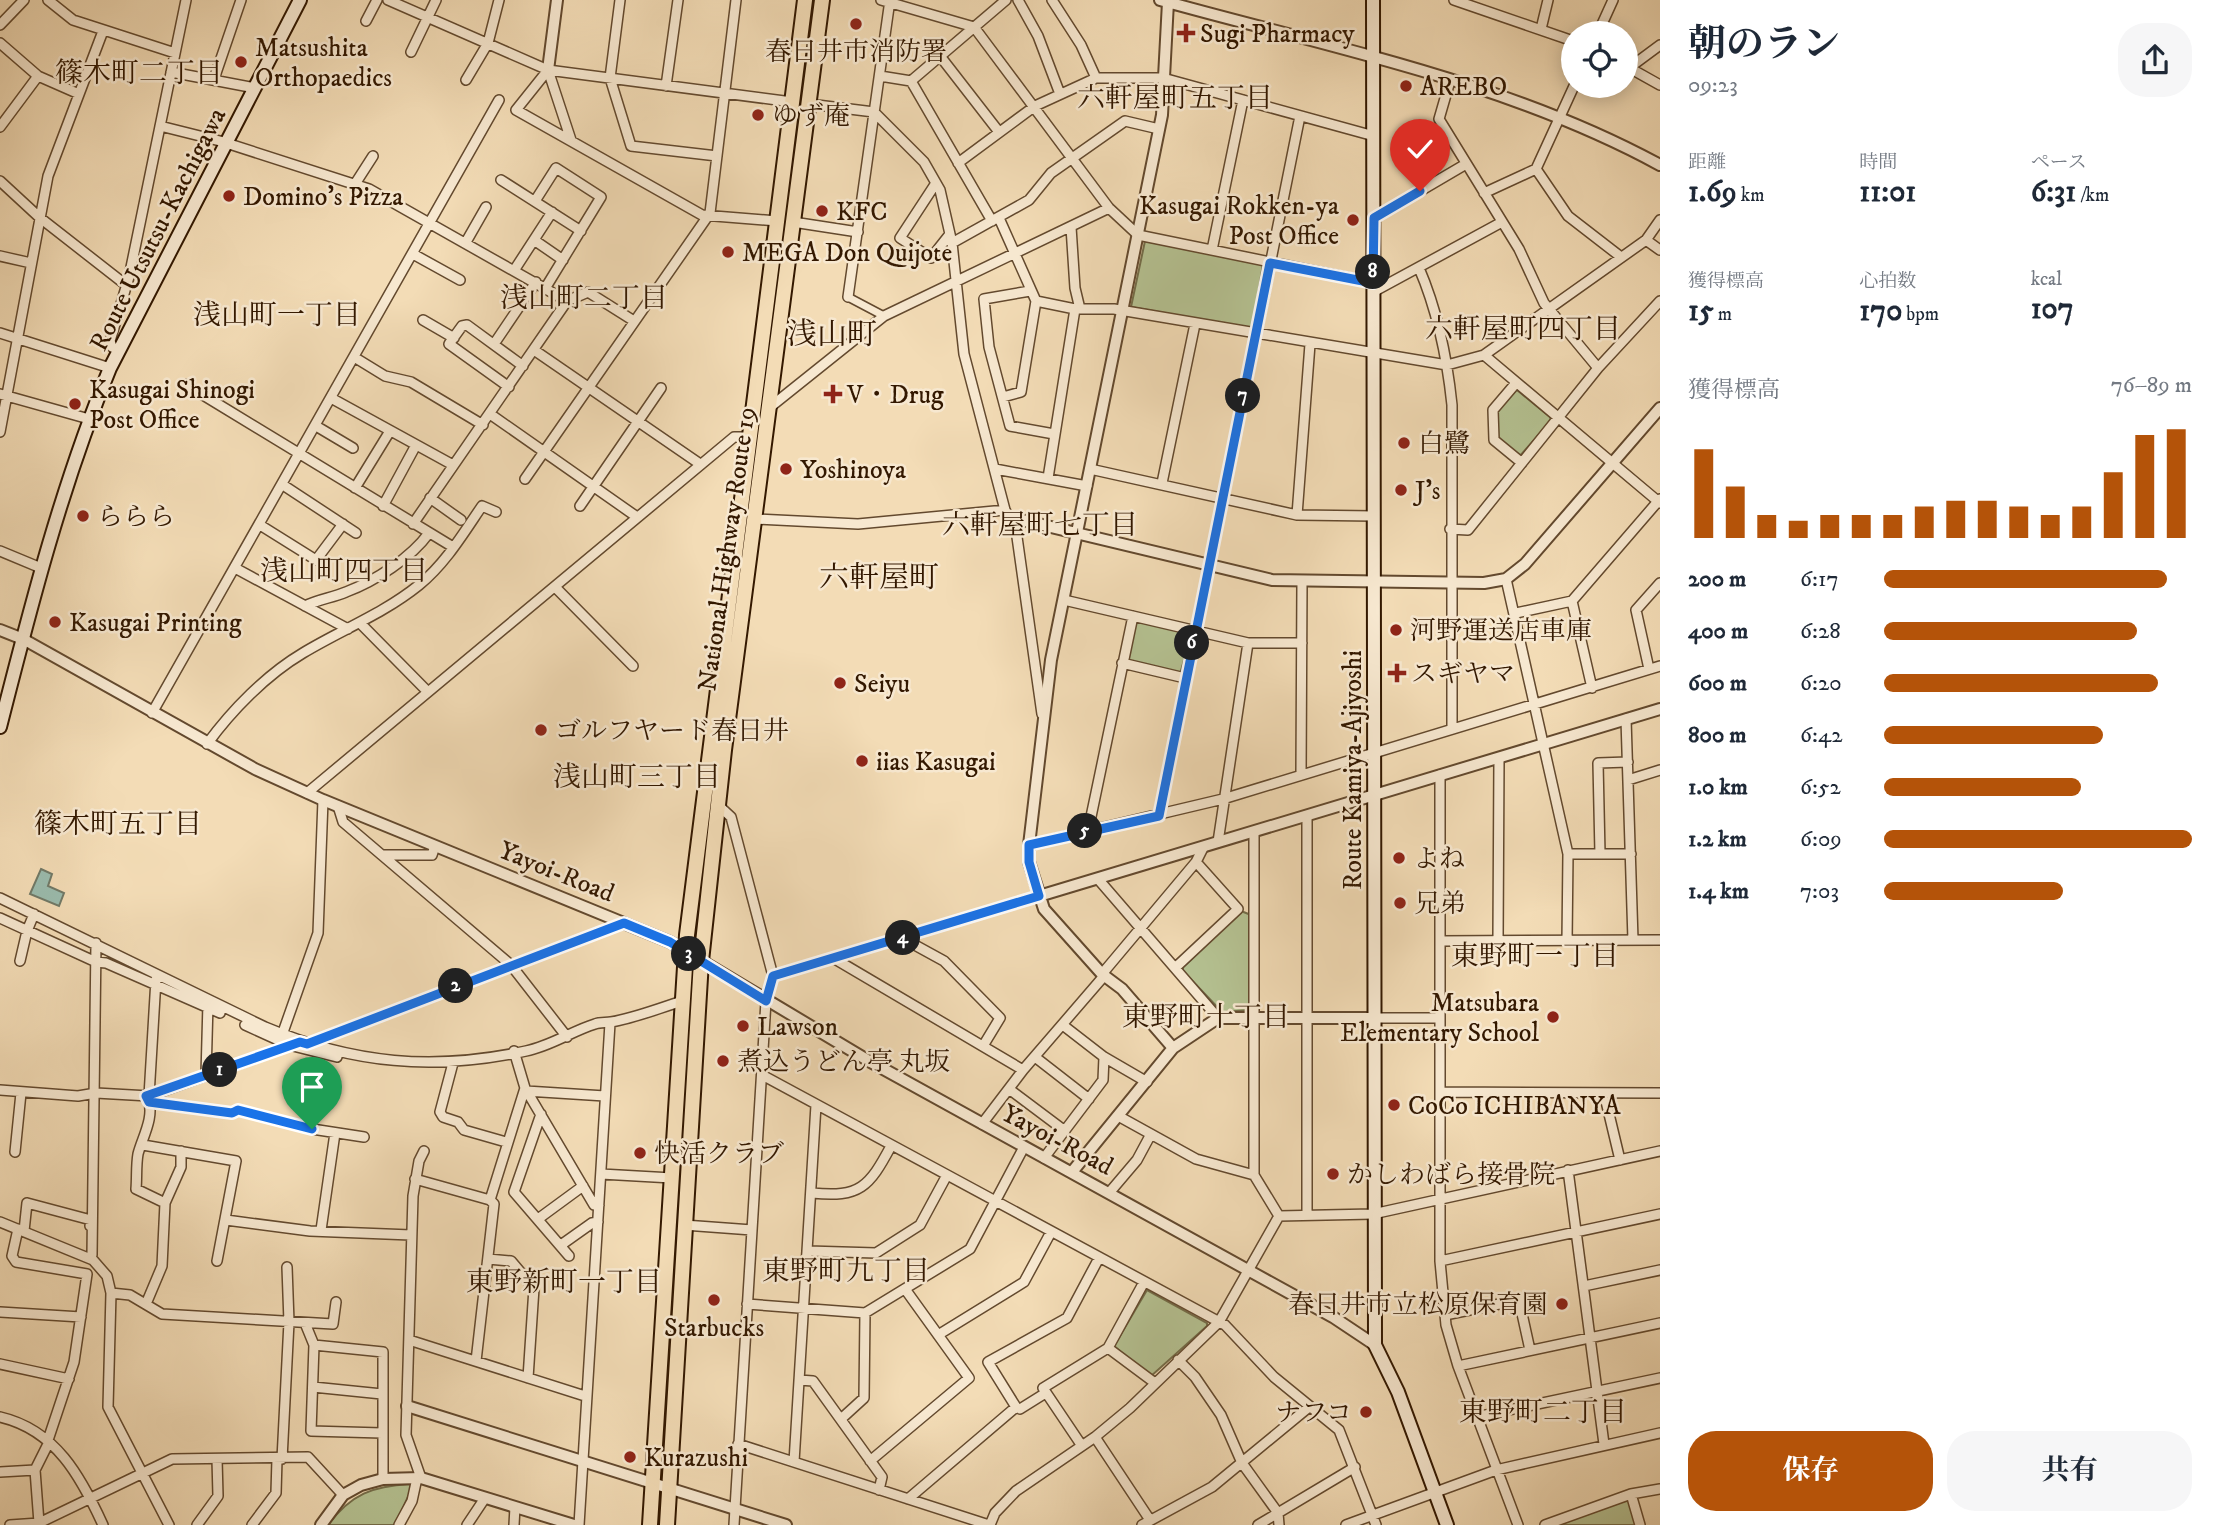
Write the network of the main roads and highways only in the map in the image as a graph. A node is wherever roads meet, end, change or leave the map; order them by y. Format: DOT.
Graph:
graph roads {
  1 [pos="300,0"];
  2 [pos="805,0"];
  3 [pos="822,0"];
  4 [pos="1373,0"];
  5 [pos="0,727"];
  6 [pos="650,1525"];
  7 [pos="667,1525"];
  8 [pos="1447,1525"];
  1 -- 5 [label="main road, Route Utsutsu-Kachigawa"];
  2 -- 6 [label="highway, National Highway Route 19"];
  3 -- 7 [label="highway, National Highway Route 19"];
  4 -- 8 [label="main road, Route Kamiya-Ajiyoshi"];
}
